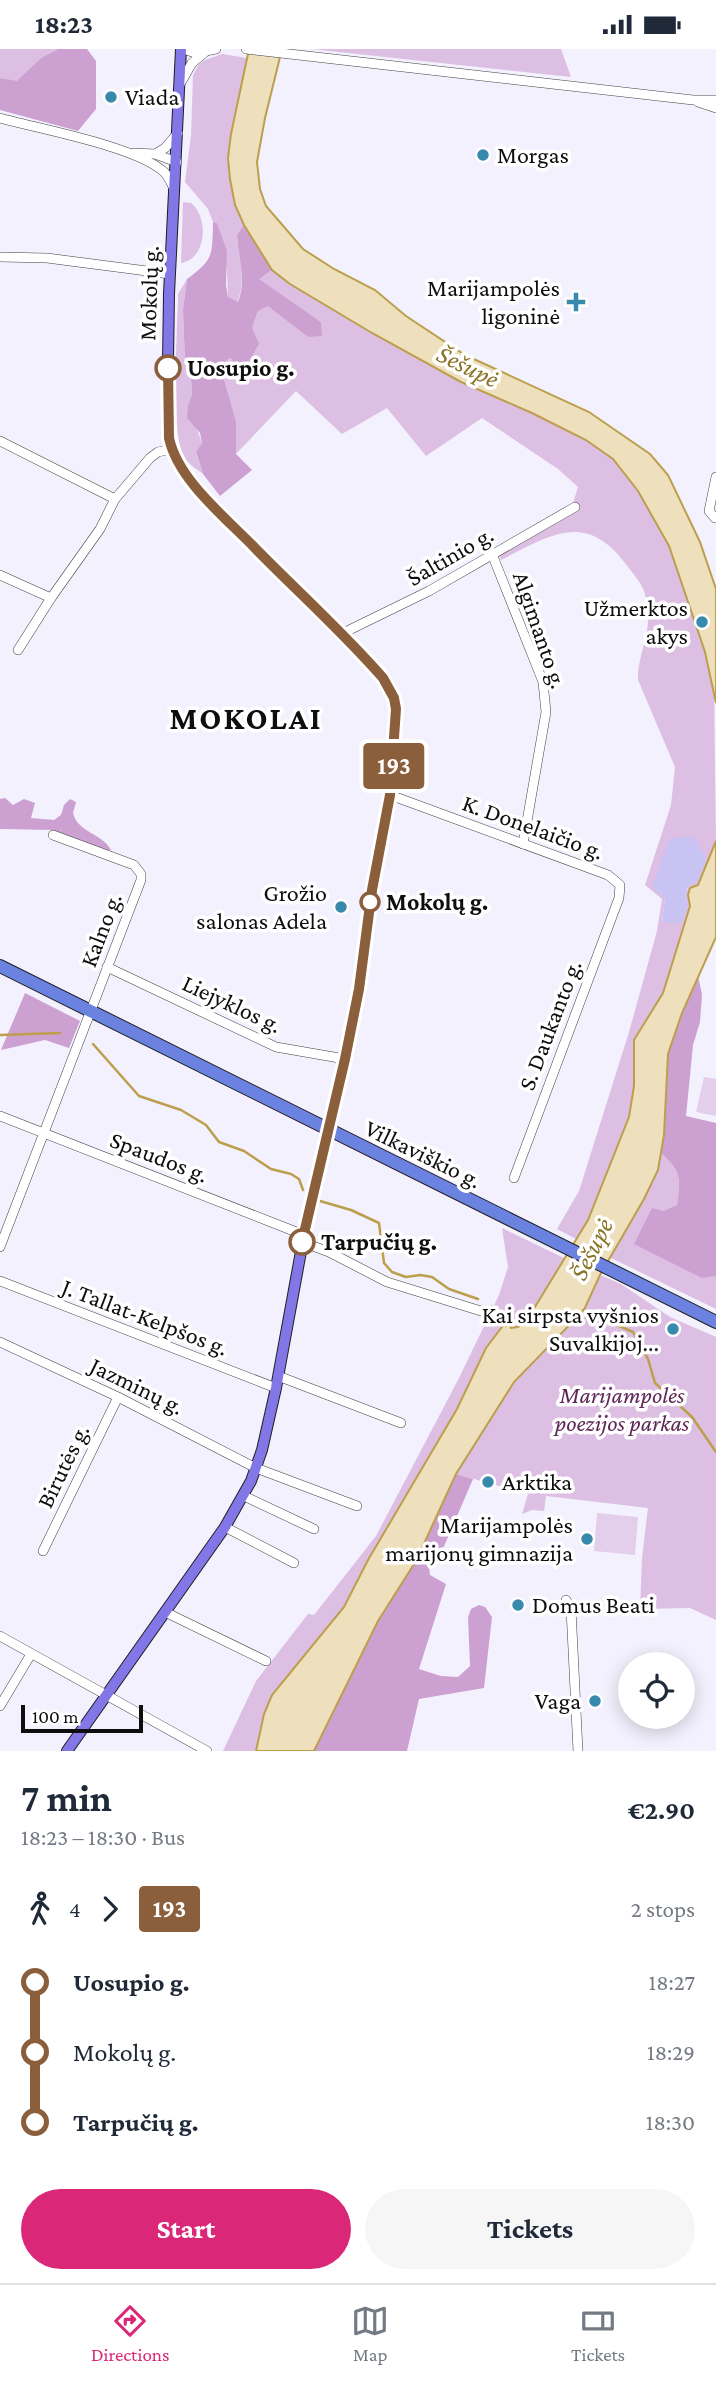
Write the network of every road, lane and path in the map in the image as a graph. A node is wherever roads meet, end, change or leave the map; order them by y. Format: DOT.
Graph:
graph roads {
  1 [pos="182,49"];
  2 [pos="216,49"];
  3 [pos="246,49"];
  4 [pos="204,53"];
  5 [pos="180,86"];
  6 [pos="693,100"];
  7 [pos="716,100"];
  8 [pos="716,108"];
  9 [pos="0,118"];
  10 [pos="178,133"];
  11 [pos="133,153"];
  12 [pos="155,154"];
  13 [pos="177,162"];
  14 [pos="155,165"];
  15 [pos="175,190"];
  16 [pos="0,257"];
  17 [pos="170,274"];
  18 [pos="0,442"];
  19 [pos="171,449"];
  20 [pos="716,477"];
  21 [pos="115,499"];
  22 [pos="575,507"];
  23 [pos="715,521"];
  24 [pos="492,554"];
  25 [pos="0,575"];
  26 [pos="51,598"];
  27 [pos="341,634"];
  28 [pos="18,650"];
  29 [pos="390,795"];
  30 [pos="52,835"];
  31 [pos="523,844"];
  32 [pos="620,885"];
  33 [pos="0,966"];
  34 [pos="107,967"];
  35 [pos="91,1012"];
  36 [pos="345,1059"];
  37 [pos="0,1116"];
  38 [pos="328,1130"];
  39 [pos="44,1133"];
  40 [pos="514,1178"];
  41 [pos="303,1238"];
  42 [pos="0,1247"];
  43 [pos="0,1282"];
  44 [pos="481,1311"];
  45 [pos="716,1322"];
  46 [pos="0,1342"];
  47 [pos="277,1382"];
  48 [pos="118,1397"];
  49 [pos="401,1423"];
  50 [pos="256,1468"];
  51 [pos="244,1496"];
  52 [pos="357,1506"];
  53 [pos="225,1527"];
  54 [pos="314,1529"];
  55 [pos="43,1551"];
  56 [pos="294,1563"];
  57 [pos="566,1600"];
  58 [pos="165,1612"];
  59 [pos="0,1636"];
  60 [pos="31,1654"];
  61 [pos="266,1661"];
  62 [pos="105,1695"];
  63 [pos="0,1706"];
  64 [pos="67,1751"];
  65 [pos="208,1751"];
  66 [pos="578,1751"];
  1 -- 4 [label="street"];
  1 -- 5 [label="main road, Mokolų g."];
  2 -- 4 [label="street"];
  3 -- 6 [label="street"];
  4 -- 5 [label="street"];
  5 -- 10 [label="main road, Mokolų g."];
  6 -- 7 [label="street"];
  6 -- 8 [label="street"];
  9 -- 11 [label="street"];
  10 -- 12 [label="street"];
  10 -- 13 [label="main road, Mokolų g."];
  11 -- 12 [label="street"];
  11 -- 14 [label="street"];
  12 -- 13 [label="street"];
  13 -- 14 [label="street"];
  13 -- 15 [label="main road, Mokolų g."];
  14 -- 15 [label="street"];
  15 -- 17 [label="main road, Mokolų g."];
  16 -- 17 [label="street"];
  17 -- 19 [label="main road, Mokolų g."];
  18 -- 21 [label="street"];
  19 -- 21 [label="street"];
  19 -- 27 [label="main road, Mokolų g."];
  20 -- 23 [label="street"];
  21 -- 26 [label="street"];
  22 -- 24 [label="street, Šaltinio g."];
  24 -- 27 [label="street, Šaltinio g."];
  24 -- 31 [label="street, Algimanto g."];
  25 -- 26 [label="street"];
  26 -- 28 [label="street"];
  27 -- 29 [label="main road, Mokolų g."];
  29 -- 31 [label="street, K. Donelaičio g."];
  29 -- 36 [label="main road, Mokolų g."];
  30 -- 34 [label="street, Kalno g."];
  31 -- 32 [label="street, K. Donelaičio g."];
  32 -- 40 [label="street, S. Daukanto g."];
  33 -- 35 [label="highway, Vilkaviškio g."];
  34 -- 35 [label="street, Kalno g."];
  34 -- 36 [label="street, Liejyklos g."];
  35 -- 38 [label="highway, Vilkaviškio g."];
  35 -- 39 [label="street, Kalno g."];
  36 -- 38 [label="main road, Mokolų g."];
  37 -- 39 [label="street, Spaudos g."];
  38 -- 41 [label="main road"];
  38 -- 45 [label="highway, Vilkaviškio g."];
  39 -- 41 [label="street, Spaudos g."];
  39 -- 42 [label="street, Kalno g."];
  41 -- 44 [label="street, Spaudos g."];
  41 -- 47 [label="main road"];
  43 -- 47 [label="street, J. Tallat-Kelpšos g."];
  46 -- 48 [label="street, Jazminų g."];
  47 -- 49 [label="street, J. Tallat-Kelpšos g."];
  47 -- 50 [label="main road"];
  48 -- 50 [label="street, Jazminų g."];
  48 -- 55 [label="street, Birutės g."];
  50 -- 51 [label="main road"];
  50 -- 52 [label="street, Jazminų g."];
  51 -- 53 [label="main road"];
  51 -- 54 [label="street"];
  53 -- 56 [label="street"];
  53 -- 58 [label="main road"];
  57 -- 66 [label="street"];
  58 -- 61 [label="street"];
  58 -- 62 [label="main road"];
  59 -- 60 [label="street"];
  60 -- 62 [label="street"];
  60 -- 63 [label="street"];
  62 -- 64 [label="main road"];
  62 -- 65 [label="street"];
}
